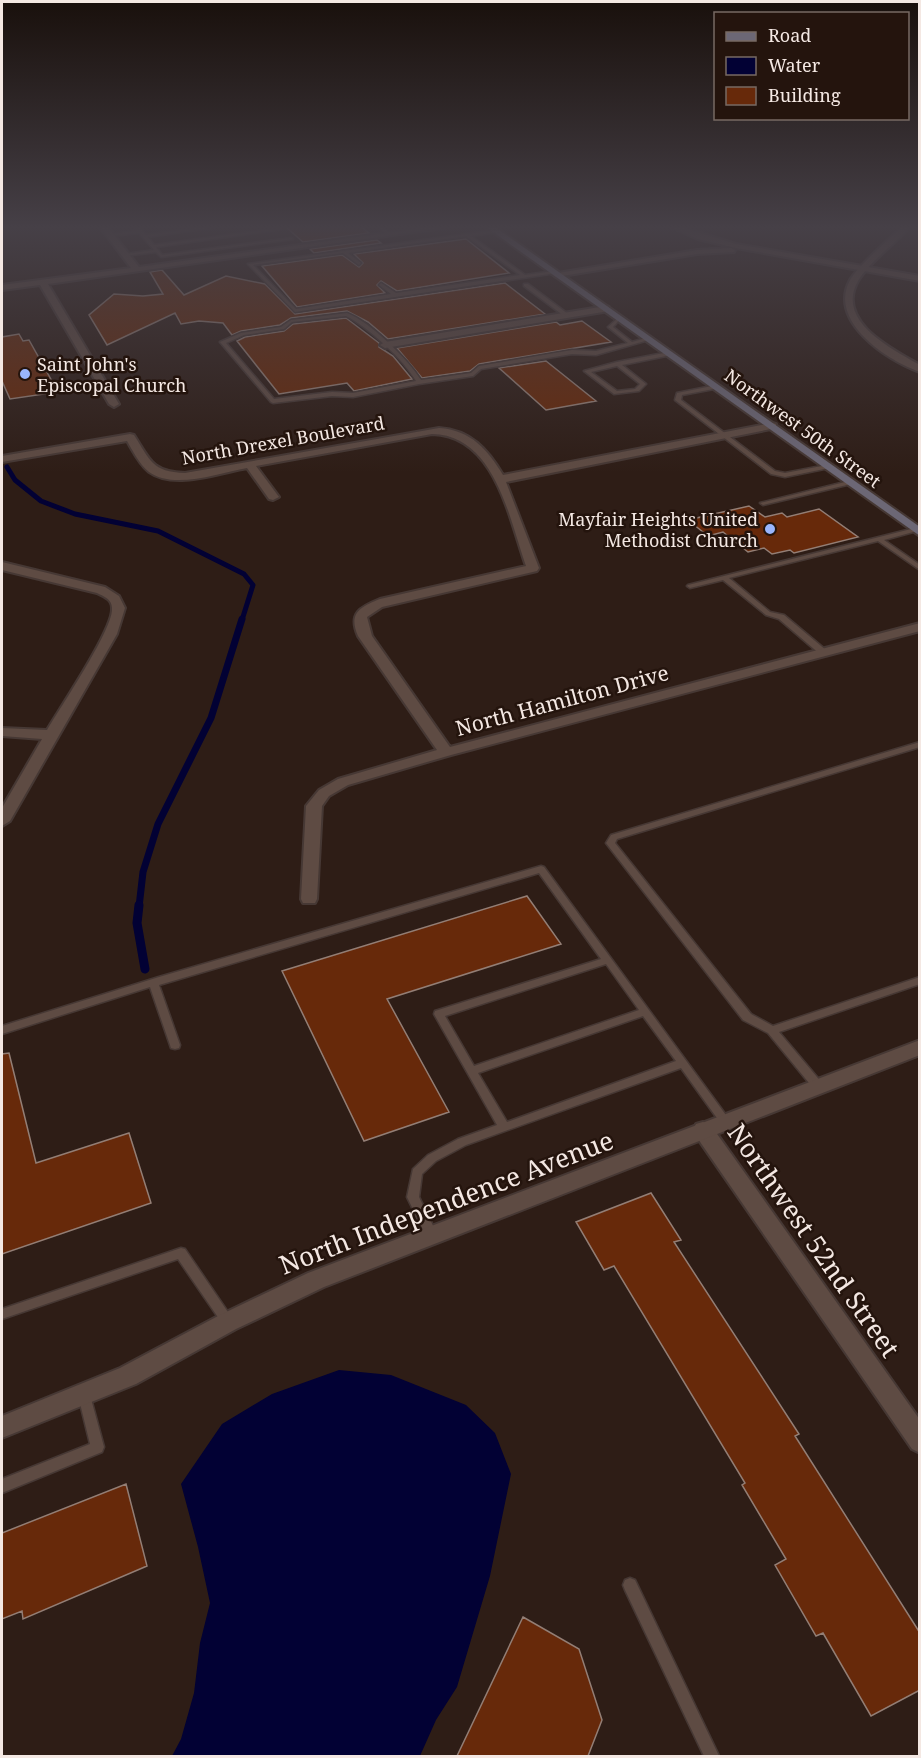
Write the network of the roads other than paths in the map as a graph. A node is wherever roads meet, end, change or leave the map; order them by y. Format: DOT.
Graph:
graph roads {
  1 [pos="58,309"];
  2 [pos="293,309"];
  3 [pos="307,309"];
  4 [pos="558,309"];
  5 [pos="606,309"];
  6 [pos="849,309"];
  7 [pos="566,315"];
  8 [pos="619,318"];
  9 [pos="649,339"];
  10 [pos="632,344"];
  11 [pos="385,345"];
  12 [pos="669,354"];
  13 [pos="617,364"];
  14 [pos="920,369"];
  15 [pos="419,382"];
  16 [pos="717,387"];
  17 [pos="114,404"];
  18 [pos="772,426"];
  19 [pos="723,435"];
  20 [pos="2,459"];
  21 [pos="250,465"];
  22 [pos="827,466"];
  23 [pos="500,479"];
  24 [pos="849,483"];
  25 [pos="273,496"];
  26 [pos="763,503"];
  27 [pos="918,531"];
  28 [pos="880,540"];
  29 [pos="2,566"];
  30 [pos="920,568"];
  31 [pos="725,578"];
  32 [pos="690,586"];
  33 [pos="920,627"];
  34 [pos="824,652"];
  35 [pos="2,732"];
  36 [pos="51,735"];
  37 [pos="920,744"];
  38 [pos="446,752"];
  39 [pos="2,821"];
  40 [pos="309,899"];
  41 [pos="608,960"];
  42 [pos="920,980"];
  43 [pos="153,983"];
  44 [pos="645,1012"];
  45 [pos="2,1030"];
  46 [pos="772,1030"];
  47 [pos="175,1045"];
  48 [pos="920,1047"];
  49 [pos="683,1063"];
  50 [pos="472,1071"];
  51 [pos="818,1086"];
  52 [pos="726,1122"];
  53 [pos="504,1127"];
  54 [pos="703,1130"];
  55 [pos="432,1236"];
  56 [pos="2,1314"];
  57 [pos="228,1322"];
  58 [pos="84,1395"];
  59 [pos="2,1427"];
  60 [pos="920,1441"];
  61 [pos="2,1486"];
  62 [pos="630,1585"];
  63 [pos="712,1756"];
  1 -- 17 [label="street"];
  2 -- 3 [label="lane"];
  4 -- 7 [label="lane"];
  5 -- 7 [label="street"];
  5 -- 8 [label="main road, Northwest 50th Street"];
  6 -- 14 [label="street"];
  7 -- 11 [label="street"];
  8 -- 9 [label="main road, Northwest 50th Street"];
  8 -- 10 [label="lane"];
  9 -- 10 [label="lane"];
  9 -- 12 [label="main road, Northwest 50th Street"];
  10 -- 15 [label="lane"];
  11 -- 15 [label="lane"];
  11 -- 15 [label="lane"];
  12 -- 13 [label="lane"];
  12 -- 16 [label="main road, Northwest 50th Street"];
  13 -- 13 [label="lane"];
  16 -- 18 [label="main road, Northwest 50th Street"];
  16 -- 19 [label="lane"];
  18 -- 19 [label="street"];
  18 -- 22 [label="main road, Northwest 50th Street"];
  19 -- 22 [label="lane"];
  19 -- 23 [label="street"];
  20 -- 21 [label="street, North Drexel Boulevard"];
  21 -- 23 [label="street, North Drexel Boulevard"];
  21 -- 25 [label="street"];
  22 -- 24 [label="main road, Northwest 50th Street"];
  23 -- 38 [label="street"];
  24 -- 26 [label="lane"];
  24 -- 27 [label="main road, Northwest 50th Street"];
  27 -- 28 [label="lane"];
  28 -- 30 [label="lane"];
  28 -- 31 [label="lane"];
  29 -- 36 [label="street"];
  31 -- 32 [label="lane"];
  31 -- 34 [label="lane"];
  33 -- 34 [label="street, North Hamilton Drive"];
  34 -- 38 [label="street, North Hamilton Drive"];
  35 -- 36 [label="street"];
  36 -- 39 [label="street"];
  37 -- 46 [label="lane"];
  38 -- 40 [label="street, North Hamilton Drive"];
  41 -- 43 [label="lane"];
  41 -- 44 [label="lane"];
  41 -- 50 [label="lane"];
  42 -- 46 [label="lane"];
  43 -- 45 [label="lane"];
  43 -- 47 [label="lane"];
  44 -- 49 [label="lane"];
  44 -- 50 [label="lane"];
  46 -- 51 [label="lane"];
  48 -- 51 [label="street, North Independence Avenue"];
  49 -- 52 [label="lane"];
  49 -- 53 [label="lane"];
  50 -- 53 [label="lane"];
  51 -- 52 [label="street, North Independence Avenue"];
  52 -- 54 [label="street, North Independence Avenue"];
  53 -- 55 [label="lane"];
  54 -- 55 [label="street, North Independence Avenue"];
  54 -- 60 [label="street, Northwest 52nd Street"];
  55 -- 57 [label="street, North Independence Avenue"];
  56 -- 57 [label="lane"];
  57 -- 58 [label="street, North Independence Avenue"];
  58 -- 59 [label="street, North Independence Avenue"];
  58 -- 61 [label="lane"];
  62 -- 63 [label="lane"];
}
